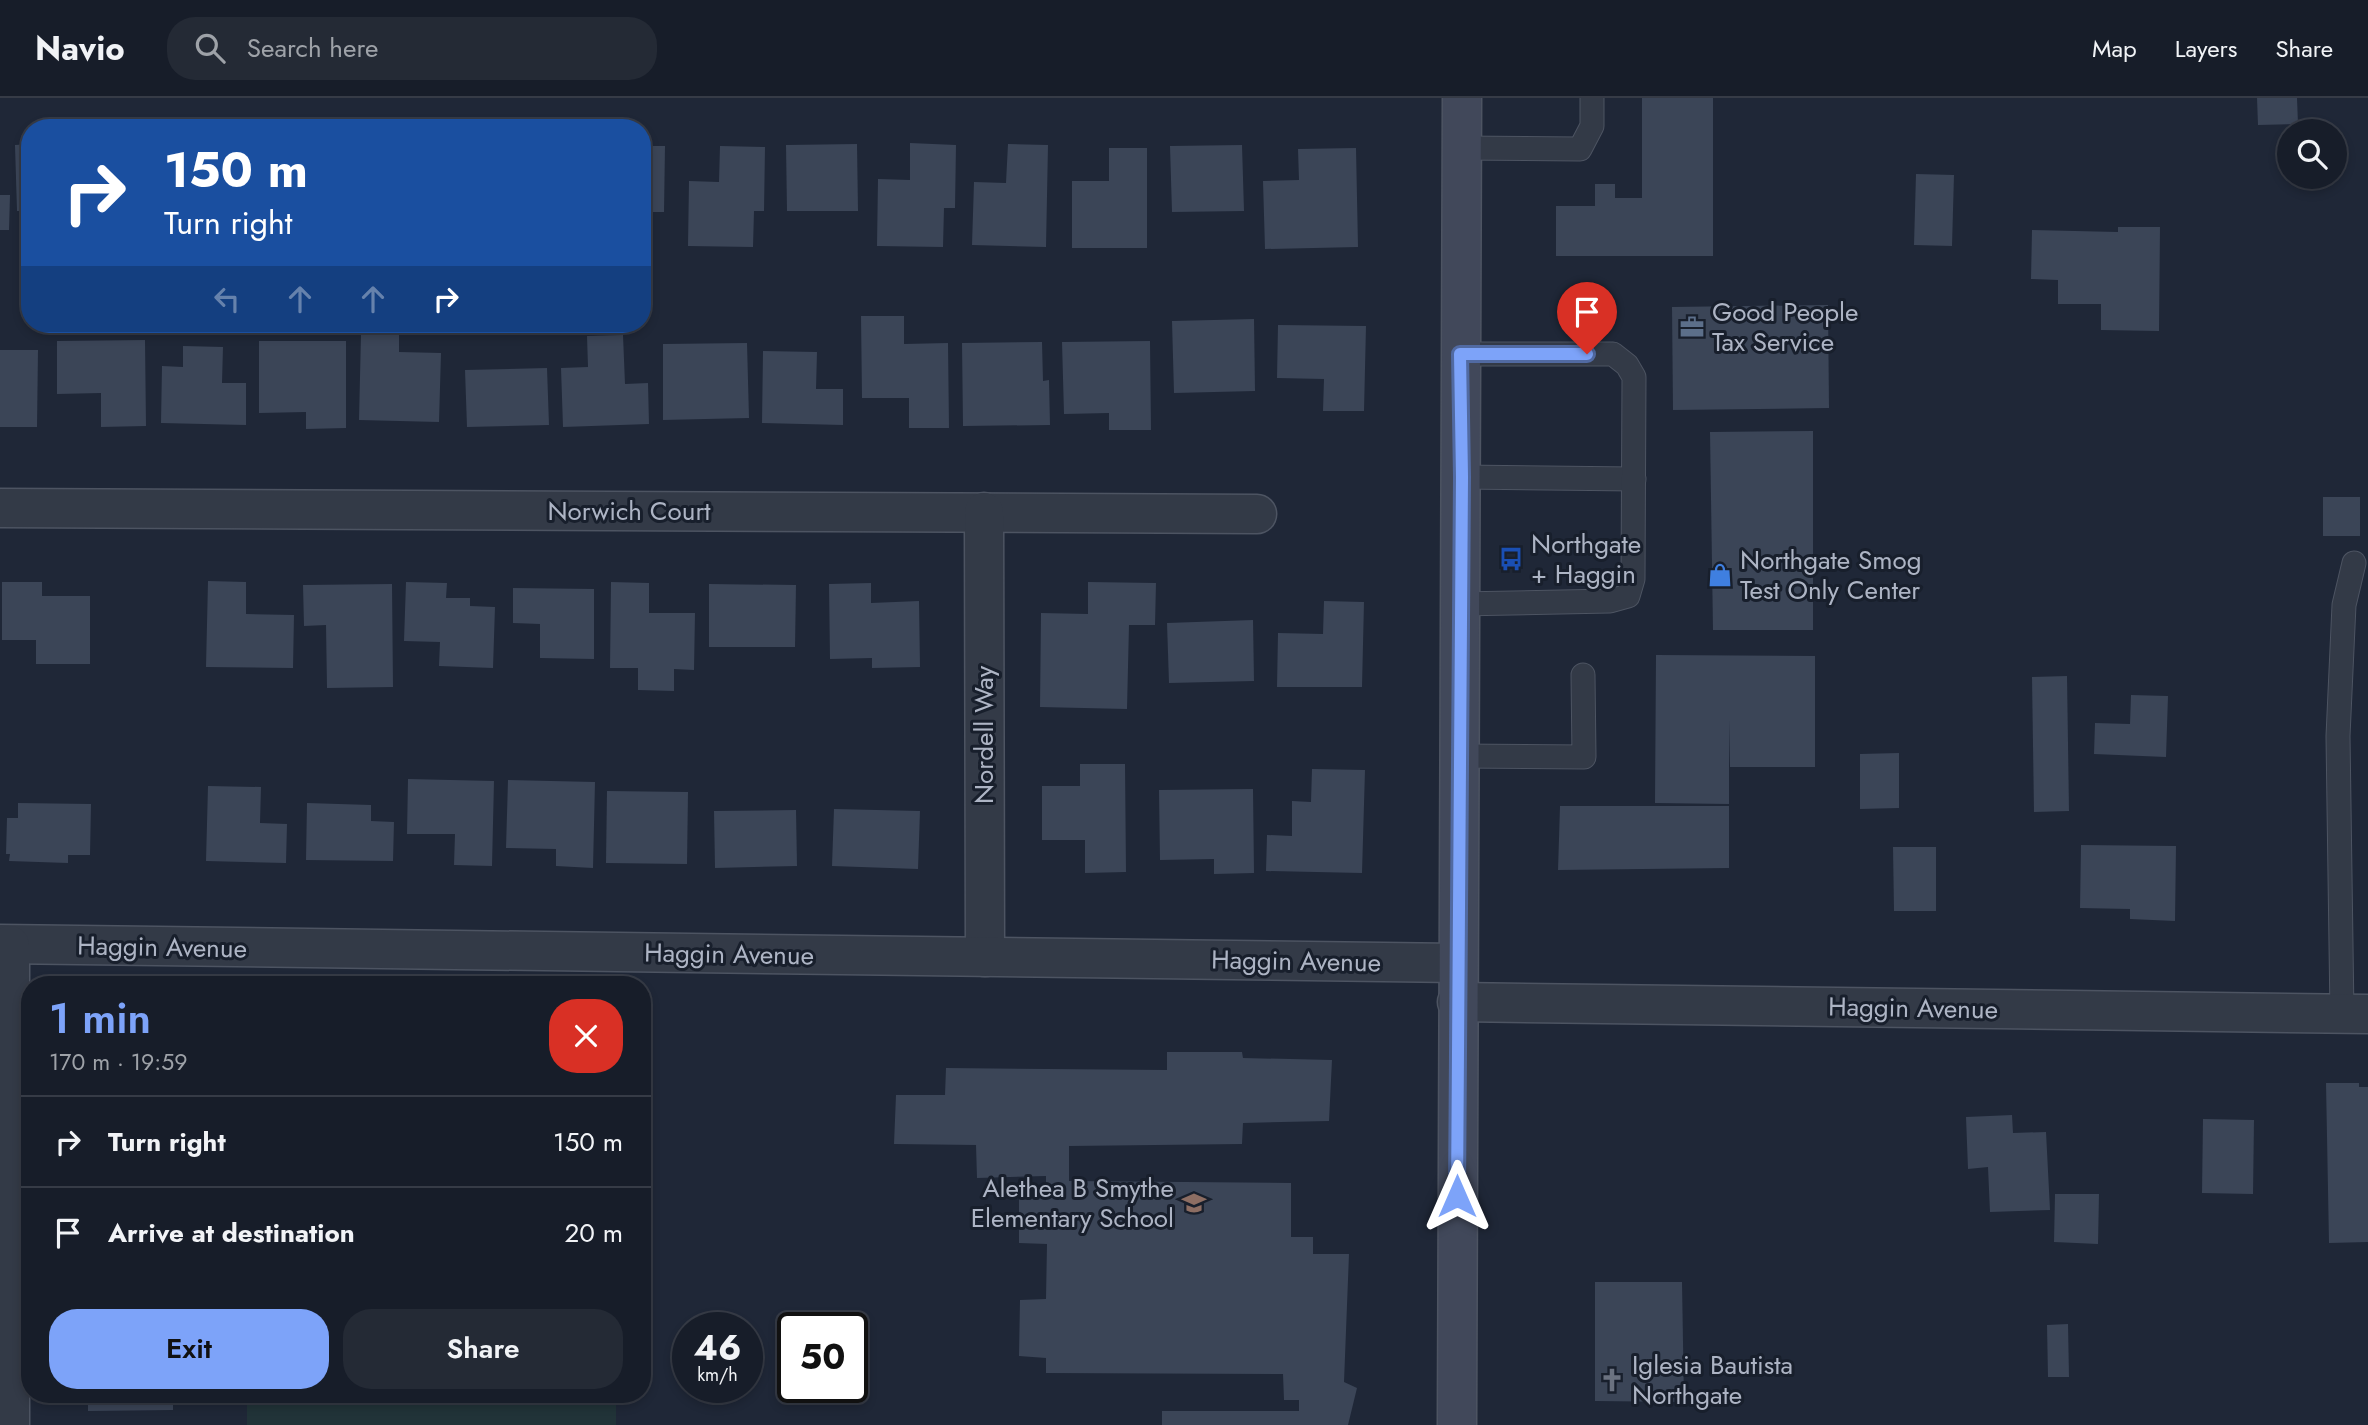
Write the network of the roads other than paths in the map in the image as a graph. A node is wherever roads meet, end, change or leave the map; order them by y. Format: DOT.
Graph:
graph roads {
  1 [pos="1462,98"];
  2 [pos="1592,98"];
  3 [pos="1461,148"];
  4 [pos="1460,354"];
  5 [pos="1462,477"];
  6 [pos="1634,479"];
  7 [pos="0,508"];
  8 [pos="984,512"];
  9 [pos="1257,514"];
  10 [pos="2354,563"];
  11 [pos="1460,604"];
  12 [pos="1583,675"];
  13 [pos="1459,756"];
  14 [pos="5,945"];
  15 [pos="985,957"];
  16 [pos="1458,963"];
  17 [pos="1458,1002"];
  18 [pos="2355,1014"];
  19 [pos="10,1425"];
  20 [pos="1457,1425"];
  1 -- 3 [label="main road"];
  2 -- 3 [label="lane"];
  3 -- 4 [label="main road"];
  4 -- 5 [label="main road"];
  4 -- 6 [label="lane"];
  5 -- 6 [label="lane"];
  5 -- 11 [label="main road"];
  6 -- 11 [label="lane"];
  7 -- 8 [label="street, Norwich Court"];
  8 -- 9 [label="street, Norwich Court"];
  8 -- 15 [label="street, Nordell Way"];
  10 -- 18 [label="lane"];
  11 -- 13 [label="main road"];
  12 -- 13 [label="lane"];
  13 -- 16 [label="main road"];
  14 -- 15 [label="street, Haggin Avenue"];
  14 -- 19 [label="street"];
  15 -- 16 [label="street, Haggin Avenue"];
  16 -- 17 [label="main road"];
  17 -- 18 [label="street, Haggin Avenue"];
  17 -- 20 [label="main road"];
}
